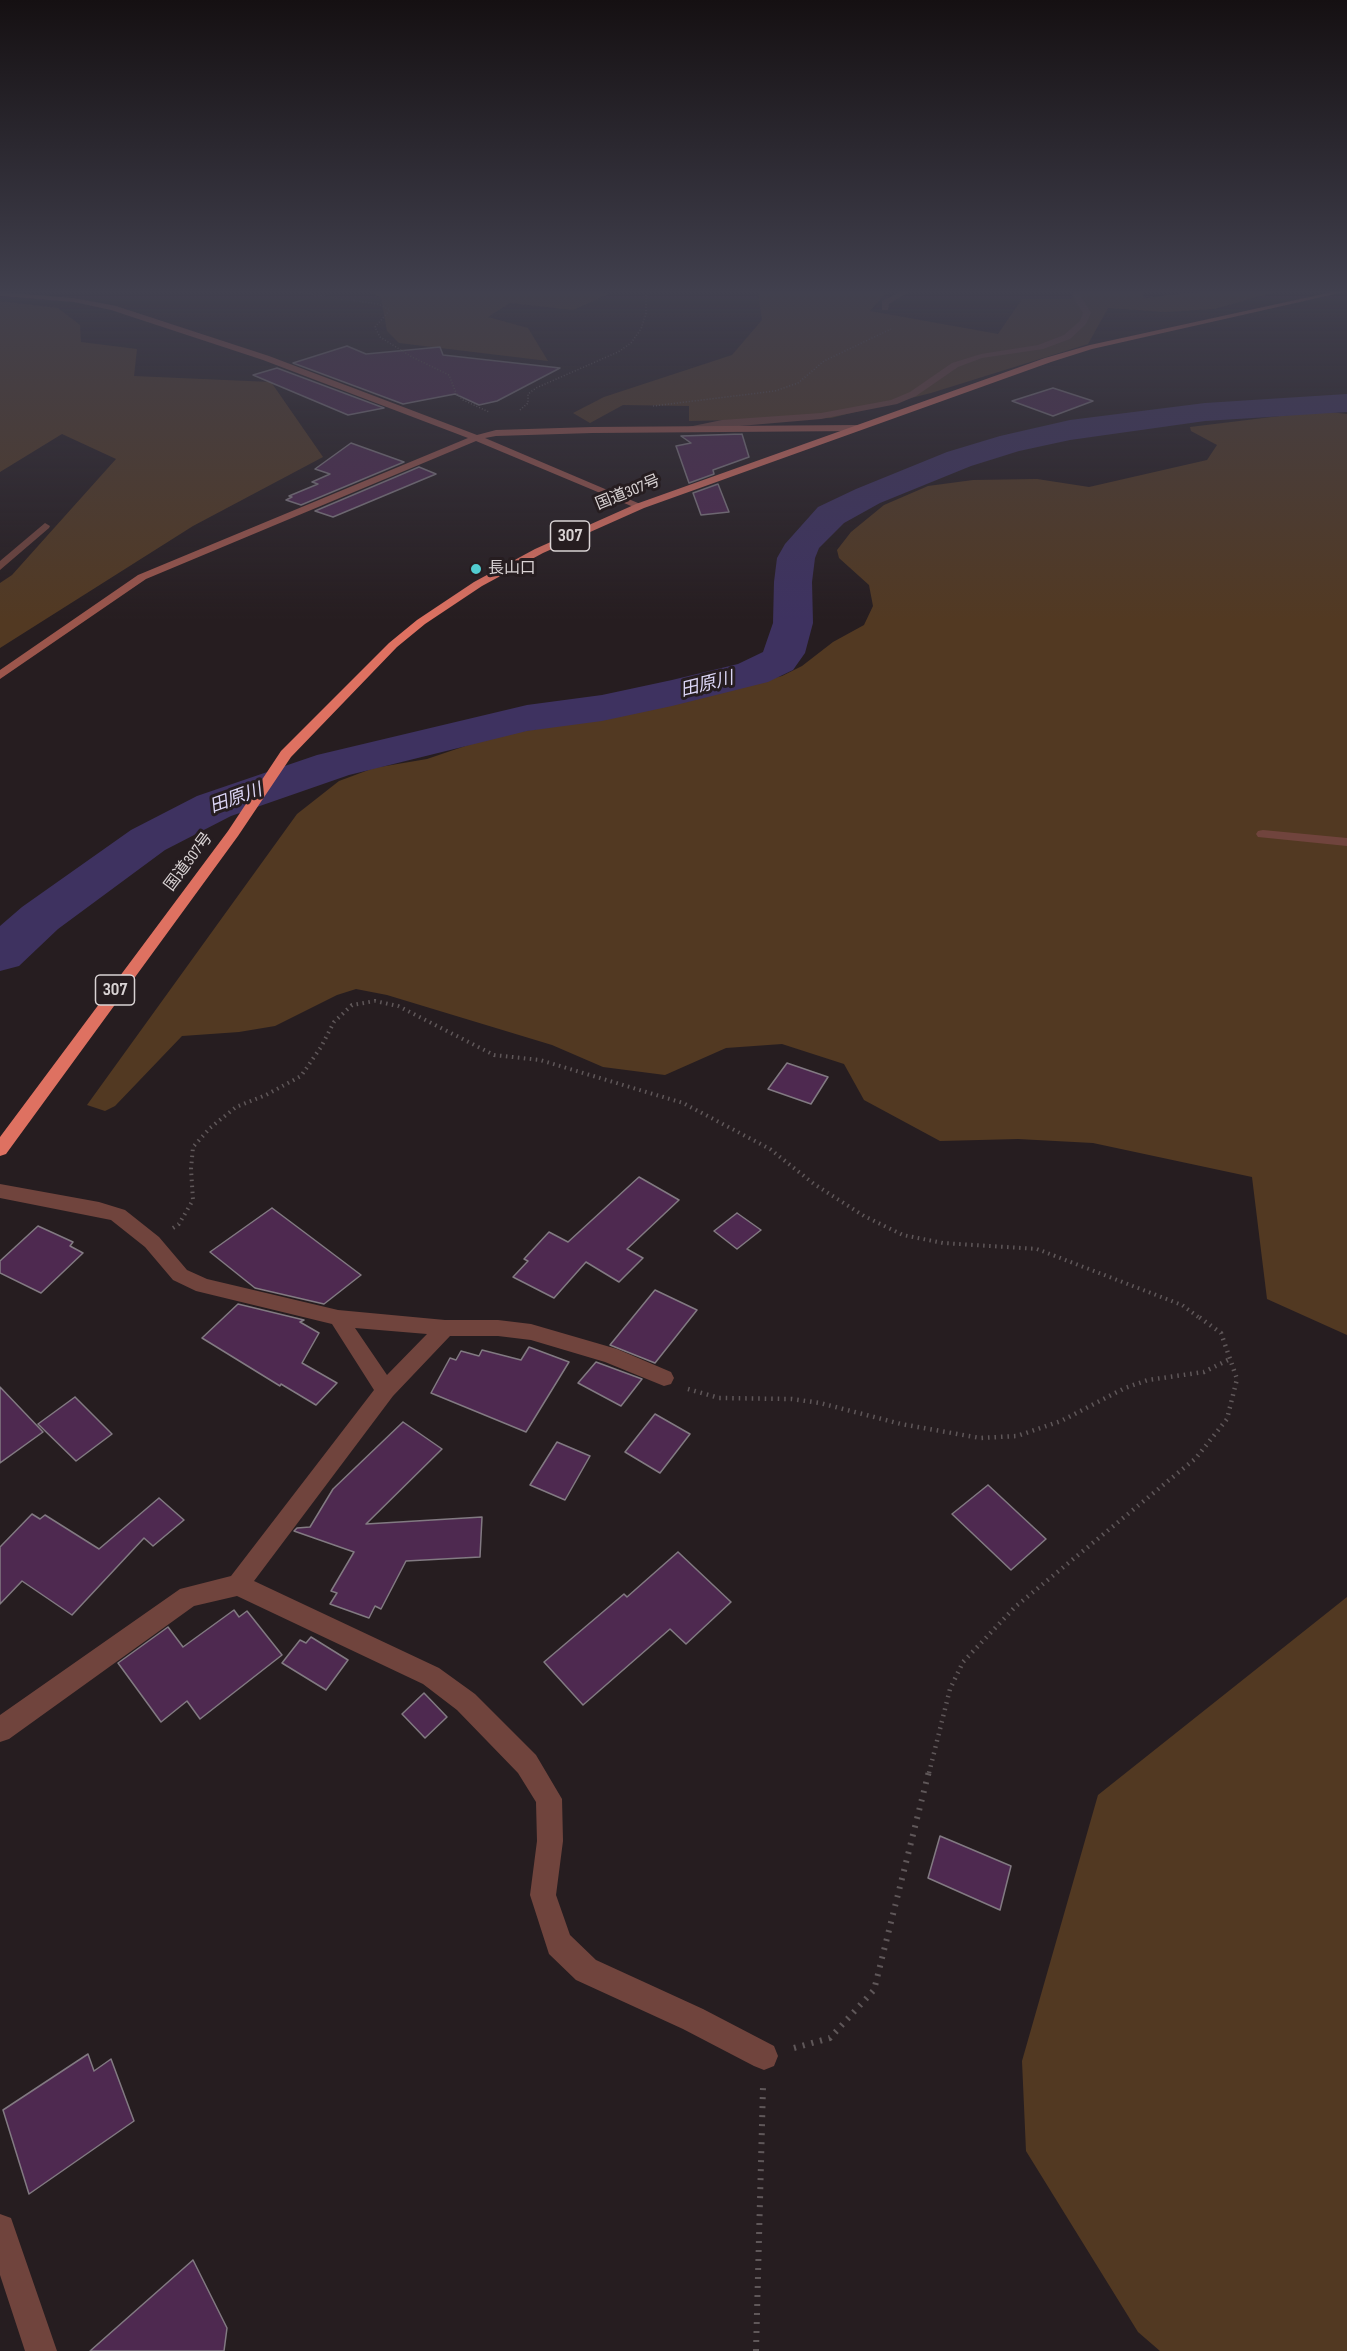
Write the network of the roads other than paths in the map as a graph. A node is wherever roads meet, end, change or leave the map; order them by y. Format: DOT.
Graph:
graph roads {
  1 [pos="381,402"];
  2 [pos="895,402"];
  3 [pos="931,402"];
  4 [pos="693,428"];
  5 [pos="858,428"];
  6 [pos="476,438"];
  7 [pos="640,506"];
  8 [pos="45,526"];
  9 [pos="0,567"];
  10 [pos="0,675"];
  11 [pos="1263,834"];
  12 [pos="1347,842"];
  13 [pos="0,1149"];
  14 [pos="0,1191"];
  15 [pos="338,1318"];
  16 [pos="445,1328"];
  17 [pos="664,1378"];
  18 [pos="386,1390"];
  19 [pos="238,1584"];
  20 [pos="0,1730"];
  21 [pos="764,2056"];
  22 [pos="0,2229"];
  23 [pos="41,2351"];
  1 -- 6 [label="main road"];
  2 -- 4 [label="street"];
  3 -- 5 [label="highway, 国道307号 / 307"];
  4 -- 5 [label="main road"];
  4 -- 6 [label="main road"];
  5 -- 7 [label="highway, 国道307号 / 307"];
  6 -- 7 [label="main road"];
  6 -- 10 [label="main road"];
  7 -- 13 [label="highway, 国道307号 / 307"];
  8 -- 9 [label="street"];
  11 -- 12 [label="street"];
  14 -- 15 [label="street"];
  15 -- 16 [label="street"];
  15 -- 18 [label="street"];
  16 -- 17 [label="street"];
  16 -- 18 [label="street"];
  18 -- 19 [label="street"];
  19 -- 20 [label="street"];
  19 -- 21 [label="street"];
  22 -- 23 [label="street"];
}
